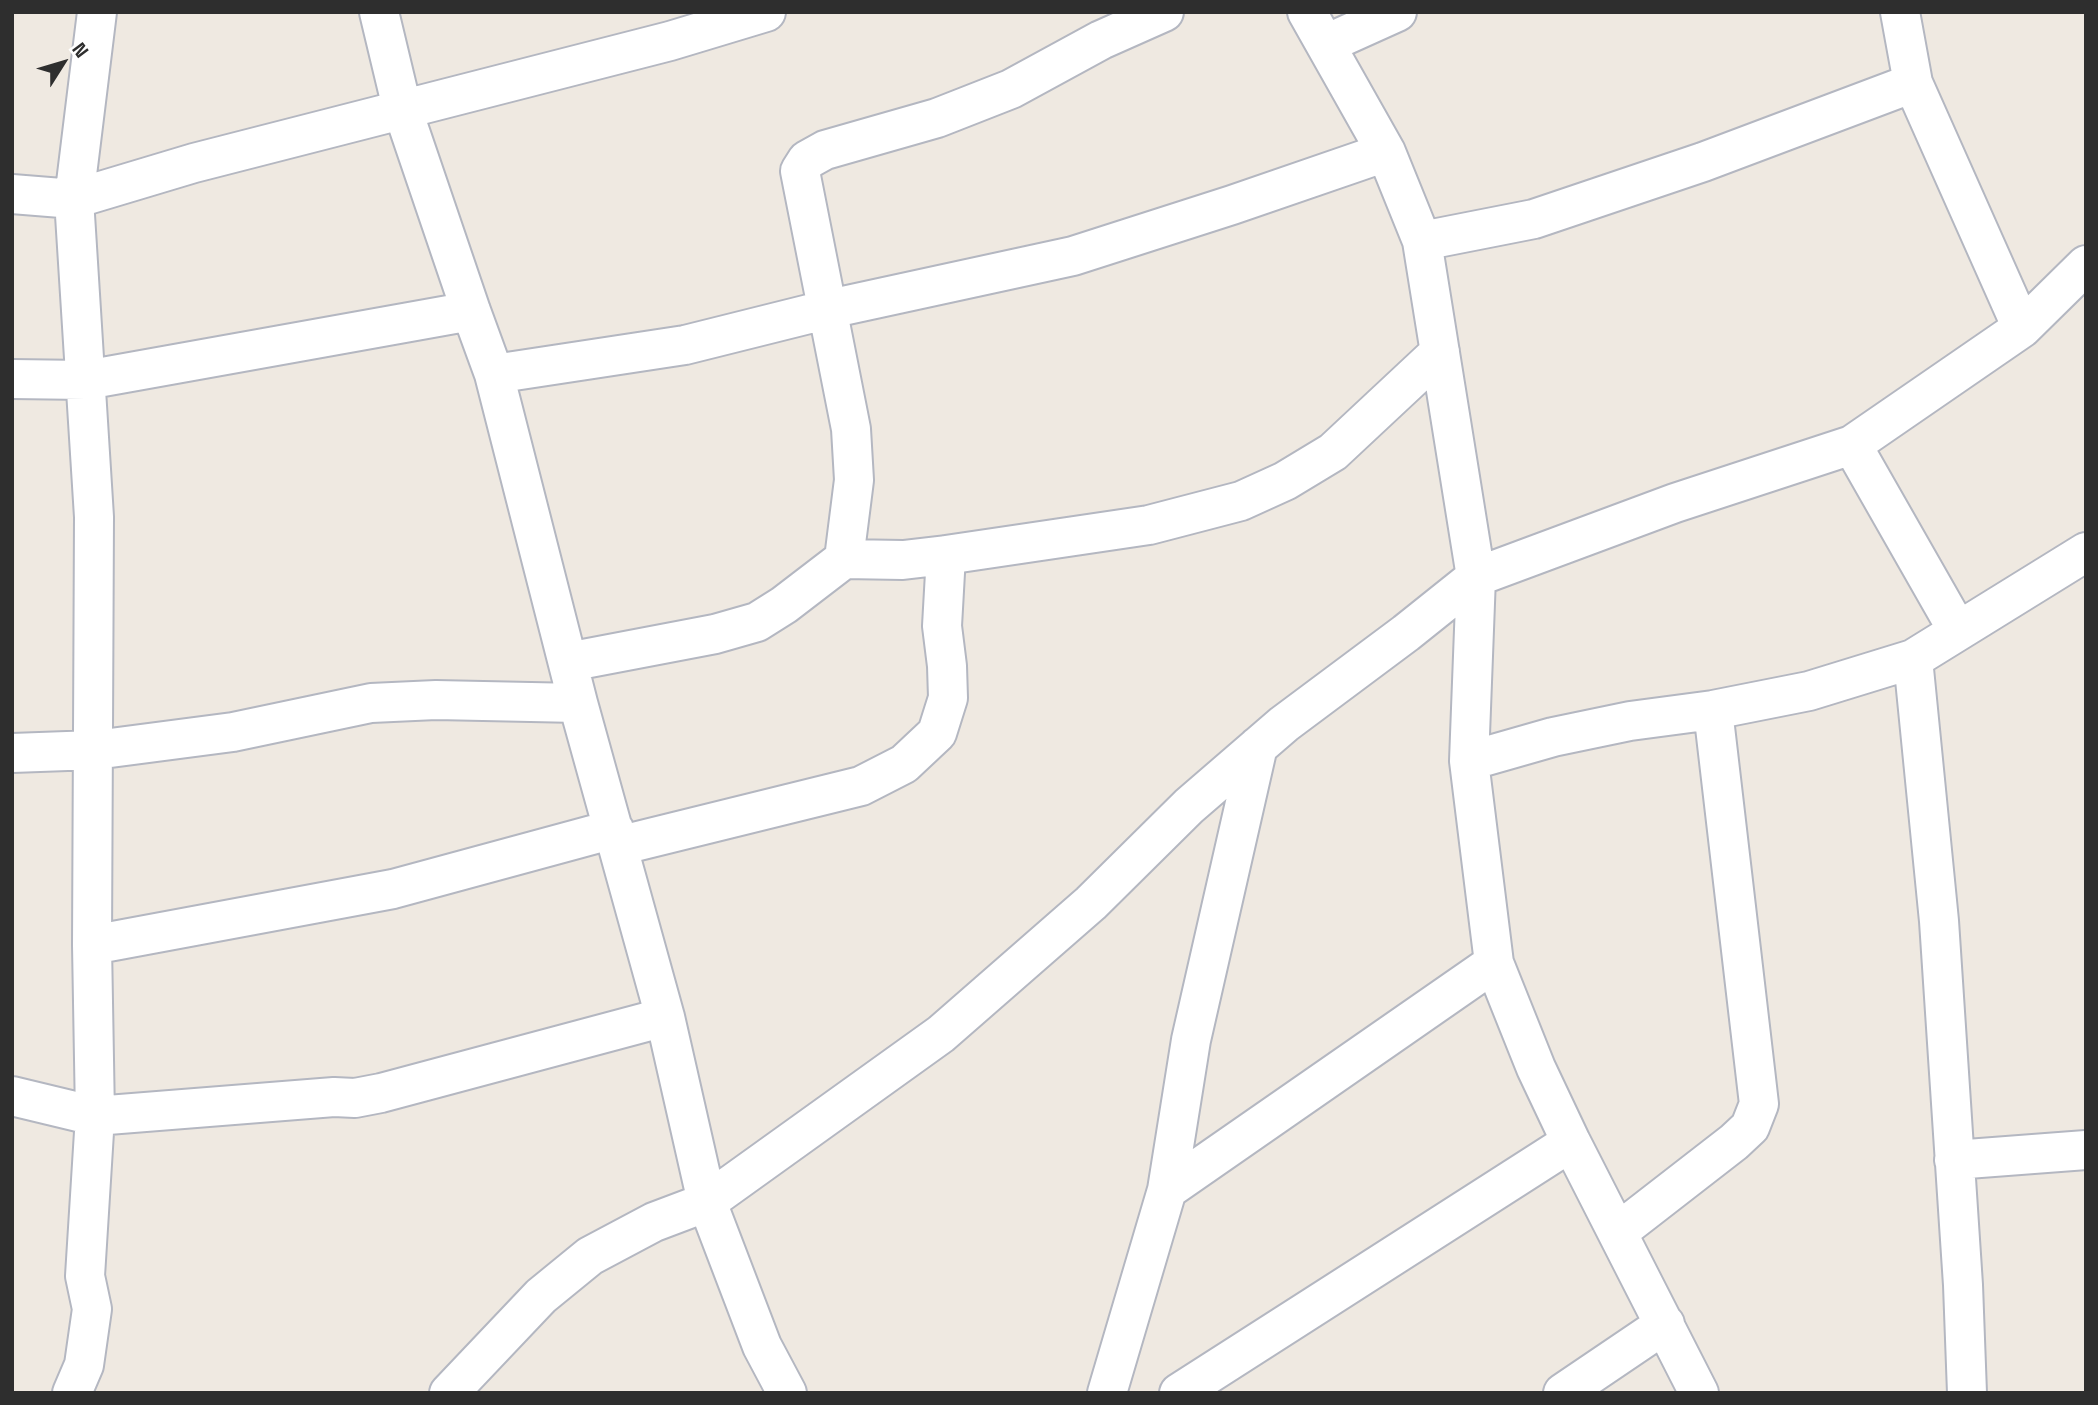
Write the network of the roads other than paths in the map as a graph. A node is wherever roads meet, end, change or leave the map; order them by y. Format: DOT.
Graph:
graph roads {
  1 [pos="97,12"];
  2 [pos="379,12"];
  3 [pos="766,12"];
  4 [pos="1164,12"];
  5 [pos="1307,12"];
  6 [pos="1397,12"];
  7 [pos="1899,12"];
  8 [pos="1326,44"];
  9 [pos="1913,83"];
  10 [pos="402,108"];
  11 [pos="1386,152"];
  12 [pos="12,194"];
  13 [pos="74,200"];
  14 [pos="1422,241"];
  15 [pos="2086,265"];
  16 [pos="829,309"];
  17 [pos="471,311"];
  18 [pos="2022,328"];
  19 [pos="1440,352"];
  20 [pos="494,374"];
  21 [pos="12,379"];
  22 [pos="86,380"];
  23 [pos="1852,444"];
  24 [pos="2086,552"];
  25 [pos="946,555"];
  26 [pos="844,559"];
  27 [pos="1476,577"];
  28 [pos="1958,631"];
  29 [pos="1913,659"];
  30 [pos="568,662"];
  31 [pos="579,703"];
  32 [pos="1713,710"];
  33 [pos="1258,746"];
  34 [pos="95,750"];
  35 [pos="12,753"];
  36 [pos="1469,761"];
  37 [pos="616,837"];
  38 [pos="92,945"];
  39 [pos="1494,963"];
  40 [pos="665,1017"];
  41 [pos="12,1096"];
  42 [pos="95,1116"];
  43 [pos="1571,1142"];
  44 [pos="2086,1150"];
  45 [pos="1954,1160"];
  46 [pos="1167,1190"];
  47 [pos="707,1202"];
  48 [pos="1618,1232"];
  49 [pos="1665,1324"];
  50 [pos="1193,1389"];
  51 [pos="72,1393"];
  52 [pos="449,1393"];
  53 [pos="787,1393"];
  54 [pos="1107,1393"];
  55 [pos="1563,1393"];
  56 [pos="1699,1393"];
  57 [pos="1967,1393"];
  1 -- 13 [label="street"];
  2 -- 10 [label="street"];
  3 -- 10 [label="street"];
  4 -- 16 [label="street"];
  5 -- 8 [label="street"];
  6 -- 8 [label="street"];
  7 -- 9 [label="street"];
  8 -- 11 [label="street"];
  9 -- 14 [label="street"];
  9 -- 18 [label="street"];
  10 -- 13 [label="street"];
  10 -- 17 [label="street"];
  11 -- 14 [label="street"];
  11 -- 16 [label="street"];
  12 -- 13 [label="street"];
  13 -- 22 [label="street"];
  14 -- 19 [label="street"];
  15 -- 18 [label="street"];
  16 -- 20 [label="street"];
  16 -- 26 [label="street"];
  17 -- 20 [label="street"];
  17 -- 22 [label="street"];
  18 -- 23 [label="street"];
  19 -- 25 [label="street"];
  19 -- 27 [label="street"];
  20 -- 30 [label="street"];
  21 -- 22 [label="street"];
  22 -- 34 [label="street"];
  23 -- 27 [label="street"];
  23 -- 28 [label="street"];
  24 -- 28 [label="street"];
  25 -- 26 [label="street"];
  25 -- 37 [label="street"];
  26 -- 30 [label="street"];
  27 -- 33 [label="street"];
  27 -- 36 [label="street"];
  28 -- 29 [label="street"];
  29 -- 32 [label="street"];
  29 -- 45 [label="street"];
  30 -- 31 [label="street"];
  31 -- 34 [label="street"];
  31 -- 37 [label="street"];
  32 -- 36 [label="street"];
  32 -- 48 [label="street"];
  33 -- 46 [label="street"];
  33 -- 47 [label="street"];
  34 -- 35 [label="street"];
  34 -- 38 [label="street"];
  36 -- 39 [label="street"];
  37 -- 38 [label="street"];
  37 -- 40 [label="street"];
  38 -- 42 [label="street"];
  39 -- 43 [label="street"];
  39 -- 46 [label="street"];
  40 -- 42 [label="street"];
  40 -- 47 [label="street"];
  41 -- 42 [label="street"];
  42 -- 51 [label="street"];
  43 -- 48 [label="street"];
  43 -- 50 [label="street"];
  44 -- 45 [label="street"];
  45 -- 57 [label="street"];
  46 -- 54 [label="street"];
  47 -- 52 [label="street"];
  47 -- 53 [label="street"];
  48 -- 49 [label="street"];
  49 -- 55 [label="street"];
  49 -- 56 [label="street"];
}
